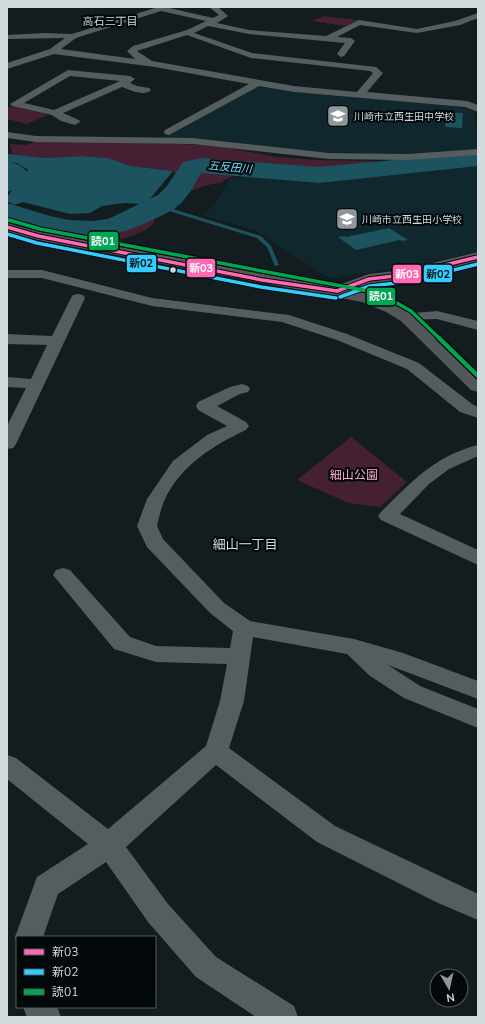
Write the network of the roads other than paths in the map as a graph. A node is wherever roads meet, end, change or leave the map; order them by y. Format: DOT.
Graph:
graph roads {
  1 [pos="213,7"];
  2 [pos="164,8"];
  3 [pos="478,15"];
  4 [pos="132,18"];
  5 [pos="146,22"];
  6 [pos="213,22"];
  7 [pos="478,22"];
  8 [pos="457,23"];
  9 [pos="176,28"];
  10 [pos="329,29"];
  11 [pos="342,31"];
  12 [pos="190,32"];
  13 [pos="73,36"];
  14 [pos="7,37"];
  15 [pos="306,38"];
  16 [pos="329,38"];
  17 [pos="294,44"];
  18 [pos="54,51"];
  19 [pos="281,51"];
  20 [pos="20,52"];
  21 [pos="341,54"];
  22 [pos="39,56"];
  23 [pos="269,57"];
  24 [pos="157,65"];
  25 [pos="7,66"];
  26 [pos="126,81"];
  27 [pos="257,83"];
  28 [pos="146,90"];
  29 [pos="361,93"];
  30 [pos="478,99"];
  31 [pos="467,104"];
  32 [pos="478,109"];
  33 [pos="55,112"];
  34 [pos="75,122"];
  35 [pos="169,132"];
  36 [pos="7,134"];
  37 [pos="478,152"];
  38 [pos="7,227"];
  39 [pos="478,257"];
  40 [pos="7,274"];
  41 [pos="337,292"];
  42 [pos="78,298"];
  43 [pos="407,317"];
  44 [pos="478,326"];
  45 [pos="7,339"];
  46 [pos="57,342"];
  47 [pos="7,382"];
  48 [pos="36,384"];
  49 [pos="478,386"];
  50 [pos="242,389"];
  51 [pos="478,413"];
  52 [pos="9,437"];
  53 [pos="478,450"];
  54 [pos="478,558"];
  55 [pos="63,575"];
  56 [pos="244,628"];
  57 [pos="354,647"];
  58 [pos="240,656"];
  59 [pos="478,690"];
  60 [pos="478,719"];
  61 [pos="216,751"];
  62 [pos="7,765"];
  63 [pos="109,845"];
  64 [pos="478,907"];
  65 [pos="29,936"];
  66 [pos="39,1008"];
  67 [pos="46,1017"];
  68 [pos="283,1017"];
  1 -- 6 [label="street"];
  2 -- 4 [label="street"];
  2 -- 6 [label="street"];
  3 -- 8 [label="street"];
  4 -- 5 [label="street"];
  4 -- 13 [label="street"];
  6 -- 12 [label="street"];
  6 -- 15 [label="street"];
  7 -- 8 [label="street"];
  8 -- 11 [label="street"];
  9 -- 12 [label="street"];
  10 -- 11 [label="street"];
  11 -- 16 [label="street"];
  12 -- 23 [label="street"];
  12 -- 24 [label="street"];
  13 -- 14 [label="street"];
  13 -- 18 [label="street"];
  15 -- 16 [label="street"];
  15 -- 17 [label="street"];
  16 -- 21 [label="street"];
  18 -- 22 [label="street"];
  18 -- 24 [label="street"];
  19 -- 23 [label="street"];
  20 -- 22 [label="street"];
  22 -- 25 [label="street"];
  23 -- 29 [label="street"];
  24 -- 26 [label="street"];
  24 -- 27 [label="street"];
  26 -- 28 [label="street"];
  26 -- 33 [label="street"];
  26 -- 33 [label="street"];
  27 -- 29 [label="street"];
  27 -- 35 [label="street"];
  29 -- 31 [label="street"];
  30 -- 31 [label="street"];
  31 -- 32 [label="street"];
  33 -- 34 [label="street"];
  36 -- 37 [label="street"];
  38 -- 41 [label="main road"];
  39 -- 41 [label="main road"];
  40 -- 51 [label="street"];
  41 -- 43 [label="main road"];
  42 -- 46 [label="street"];
  43 -- 44 [label="street"];
  43 -- 49 [label="main road"];
  45 -- 46 [label="street"];
  46 -- 48 [label="street"];
  47 -- 48 [label="street"];
  48 -- 52 [label="street"];
  50 -- 56 [label="street"];
  53 -- 54 [label="street"];
  55 -- 58 [label="street"];
  56 -- 57 [label="street"];
  56 -- 58 [label="street"];
  57 -- 59 [label="street"];
  57 -- 60 [label="street"];
  58 -- 61 [label="street"];
  61 -- 63 [label="street"];
  61 -- 64 [label="street"];
  62 -- 63 [label="street"];
  63 -- 65 [label="street"];
  63 -- 68 [label="street"];
  66 -- 67 [label="street"];
}
